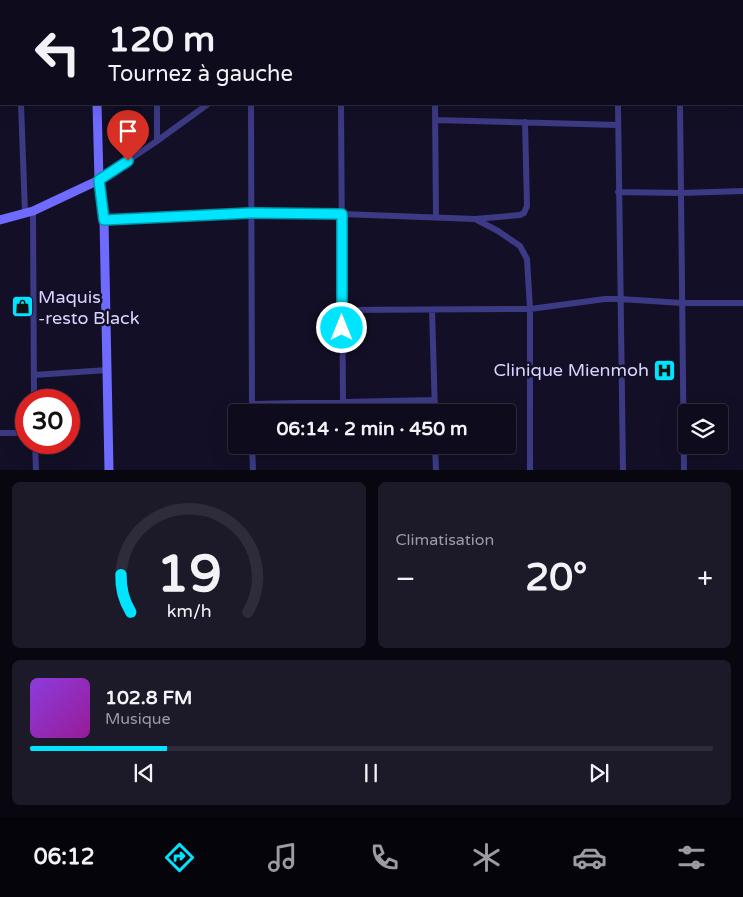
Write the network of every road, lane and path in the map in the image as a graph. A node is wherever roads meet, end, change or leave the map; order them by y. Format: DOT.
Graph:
graph roads {
  1 [pos="21,105"];
  2 [pos="97,105"];
  3 [pos="157,105"];
  4 [pos="207,105"];
  5 [pos="251,105"];
  6 [pos="341,105"];
  7 [pos="435,105"];
  8 [pos="618,105"];
  9 [pos="680,105"];
  10 [pos="435,120"];
  11 [pos="525,122"];
  12 [pos="618,124"];
  13 [pos="157,141"];
  14 [pos="99,180"];
  15 [pos="743,191"];
  16 [pos="618,192"];
  17 [pos="681,193"];
  18 [pos="29,212"];
  19 [pos="250,213"];
  20 [pos="342,214"];
  21 [pos="436,217"];
  22 [pos="475,219"];
  23 [pos="0,220"];
  24 [pos="104,220"];
  25 [pos="620,299"];
  26 [pos="682,303"];
  27 [pos="743,303"];
  28 [pos="530,309"];
  29 [pos="342,310"];
  30 [pos="432,310"];
  31 [pos="107,370"];
  32 [pos="34,375"];
  33 [pos="34,389"];
  34 [pos="434,400"];
  35 [pos="344,402"];
  36 [pos="252,404"];
  37 [pos="434,404"];
  38 [pos="0,433"];
  39 [pos="15,433"];
  40 [pos="35,454"];
  41 [pos="252,454"];
  42 [pos="435,454"];
  43 [pos="36,470"];
  44 [pos="109,470"];
  45 [pos="253,470"];
  46 [pos="436,470"];
  47 [pos="530,470"];
  48 [pos="623,470"];
  49 [pos="684,470"];
  1 -- 18 [label="street"];
  2 -- 14 [label="main road"];
  3 -- 13 [label="street"];
  4 -- 13 [label="street"];
  5 -- 19 [label="street"];
  6 -- 20 [label="street"];
  7 -- 10 [label="street"];
  8 -- 12 [label="street"];
  9 -- 17 [label="street"];
  10 -- 11 [label="street"];
  10 -- 21 [label="street"];
  11 -- 12 [label="street"];
  11 -- 22 [label="street"];
  12 -- 16 [label="street"];
  13 -- 14 [label="street"];
  14 -- 18 [label="main road"];
  14 -- 24 [label="main road"];
  15 -- 17 [label="street"];
  16 -- 17 [label="street"];
  16 -- 25 [label="street"];
  17 -- 26 [label="street"];
  18 -- 23 [label="main road"];
  18 -- 32 [label="street"];
  19 -- 20 [label="street"];
  19 -- 24 [label="street"];
  19 -- 36 [label="street"];
  20 -- 21 [label="street"];
  20 -- 29 [label="street"];
  21 -- 22 [label="street"];
  22 -- 28 [label="street"];
  24 -- 31 [label="main road"];
  25 -- 26 [label="street"];
  25 -- 28 [label="street"];
  25 -- 48 [label="street"];
  26 -- 27 [label="street"];
  26 -- 49 [label="street"];
  28 -- 30 [label="street"];
  28 -- 47 [label="street"];
  29 -- 30 [label="street"];
  29 -- 35 [label="street"];
  30 -- 34 [label="street"];
  31 -- 32 [label="street"];
  31 -- 44 [label="main road"];
  32 -- 33 [label="street"];
  34 -- 35 [label="street"];
  34 -- 37 [label="street"];
  35 -- 36 [label="street"];
  38 -- 39 [label="street"];
  40 -- 43 [label="street"];
  41 -- 45 [label="street"];
  42 -- 46 [label="street"];
}
